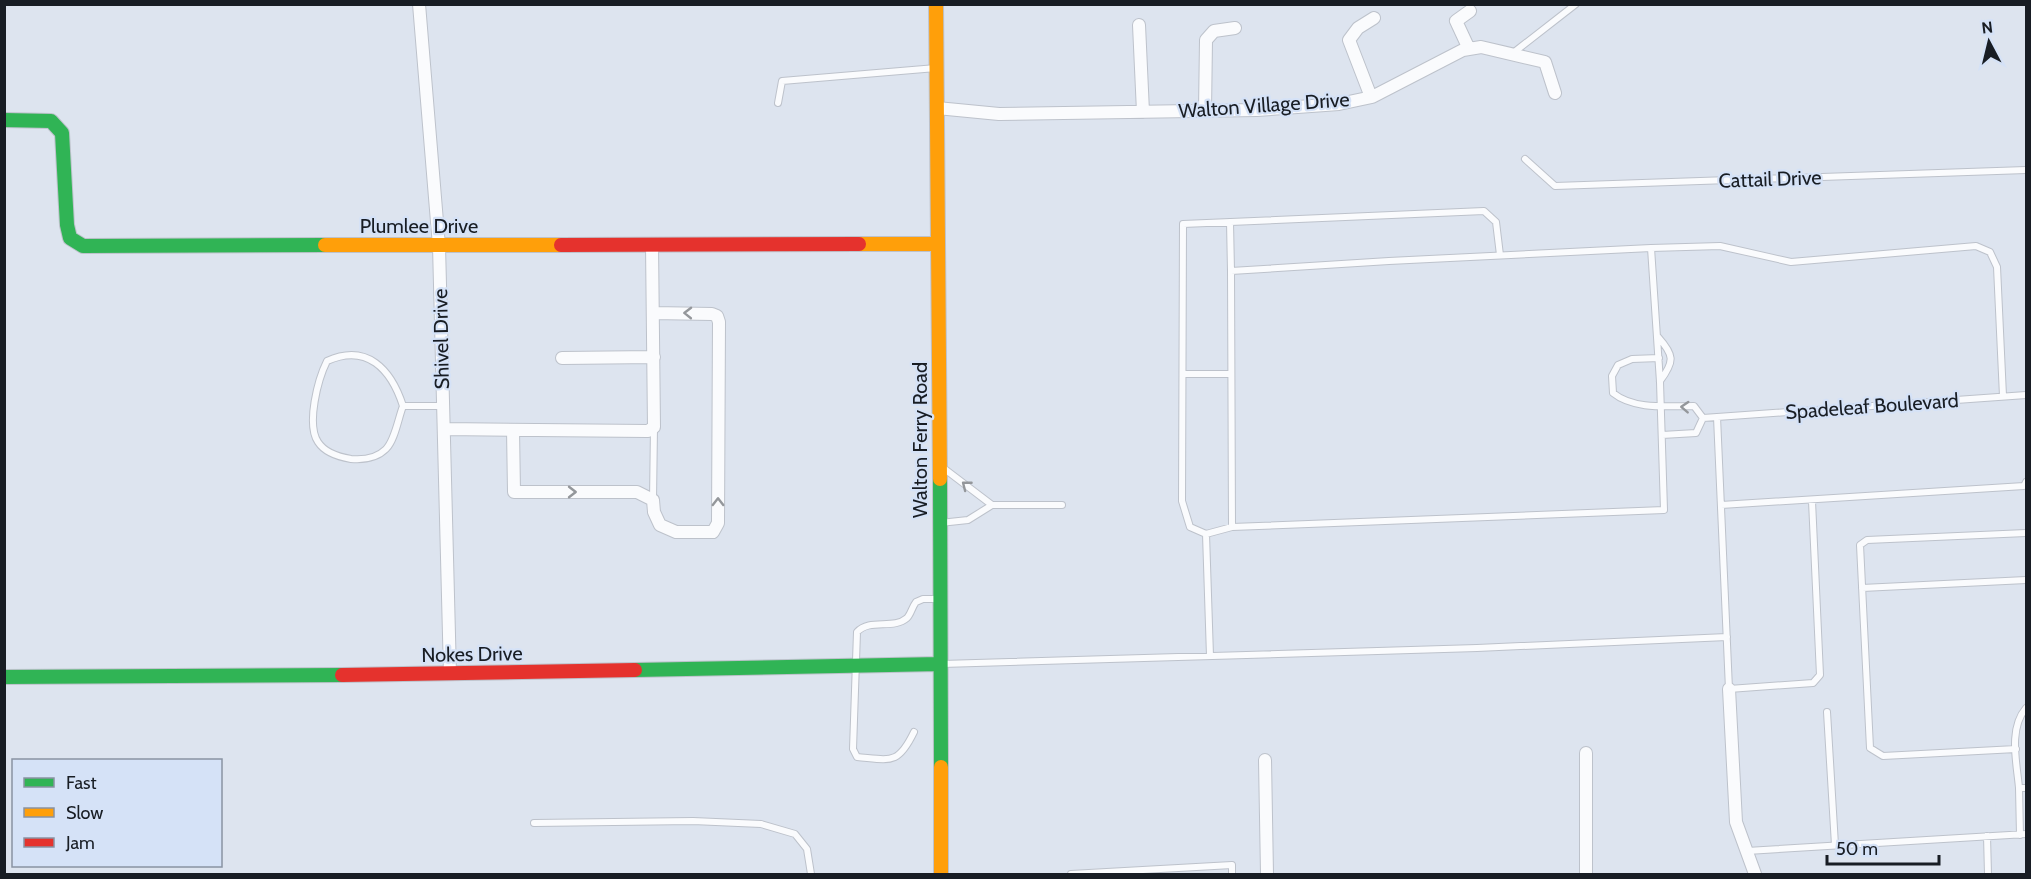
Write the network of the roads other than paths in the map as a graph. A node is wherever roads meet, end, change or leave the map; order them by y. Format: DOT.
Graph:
graph roads {
  1 [pos="419,4"];
  2 [pos="936,4"];
  3 [pos="1576,4"];
  4 [pos="1470,11"];
  5 [pos="1374,18"];
  6 [pos="1139,25"];
  7 [pos="1235,28"];
  8 [pos="1469,49"];
  9 [pos="1512,53"];
  10 [pos="936,68"];
  11 [pos="1555,93"];
  12 [pos="1371,97"];
  13 [pos="778,103"];
  14 [pos="937,108"];
  15 [pos="1205,111"];
  16 [pos="1143,112"];
  17 [pos="4,120"];
  18 [pos="1525,159"];
  19 [pos="2026,170"];
  20 [pos="1230,222"];
  21 [pos="938,244"];
  22 [pos="652,245"];
  23 [pos="439,246"];
  24 [pos="1651,248"];
  25 [pos="1500,255"];
  26 [pos="1231,271"];
  27 [pos="653,313"];
  28 [pos="1657,336"];
  29 [pos="654,357"];
  30 [pos="562,358"];
  31 [pos="1659,358"];
  32 [pos="1183,374"];
  33 [pos="1230,374"];
  34 [pos="1660,382"];
  35 [pos="2026,395"];
  36 [pos="2003,396"];
  37 [pos="402,406"];
  38 [pos="443,406"];
  39 [pos="1661,406"];
  40 [pos="1717,417"];
  41 [pos="1703,418"];
  42 [pos="654,427"];
  43 [pos="444,429"];
  44 [pos="513,430"];
  45 [pos="1662,435"];
  46 [pos="939,465"];
  47 [pos="2026,482"];
  48 [pos="653,500"];
  49 [pos="1812,501"];
  50 [pos="992,505"];
  51 [pos="1062,505"];
  52 [pos="1721,505"];
  53 [pos="940,523"];
  54 [pos="1232,527"];
  55 [pos="2026,533"];
  56 [pos="1206,534"];
  57 [pos="2026,580"];
  58 [pos="1862,588"];
  59 [pos="941,599"];
  60 [pos="1727,637"];
  61 [pos="1210,656"];
  62 [pos="940,664"];
  63 [pos="855,666"];
  64 [pos="450,674"];
  65 [pos="4,677"];
  66 [pos="1729,689"];
  67 [pos="2026,708"];
  68 [pos="1827,712"];
  69 [pos="914,732"];
  70 [pos="2016,749"];
  71 [pos="1586,753"];
  72 [pos="1265,760"];
  73 [pos="2023,788"];
  74 [pos="534,823"];
  75 [pos="2023,834"];
  76 [pos="1987,836"];
  77 [pos="1835,845"];
  78 [pos="1747,851"];
  79 [pos="811,874"];
  80 [pos="941,874"];
  81 [pos="1071,874"];
  82 [pos="1232,874"];
  83 [pos="1267,874"];
  84 [pos="1586,874"];
  85 [pos="1755,874"];
  86 [pos="1988,874"];
  1 -- 23 [label="street, Shivel Drive"];
  2 -- 10 [label="street, Walton Ferry Road"];
  3 -- 9 [label="lane"];
  4 -- 8 [label="street"];
  5 -- 12 [label="street"];
  6 -- 16 [label="street"];
  7 -- 15 [label="street"];
  8 -- 9 [label="street, Walton Village Drive"];
  8 -- 12 [label="street, Walton Village Drive"];
  9 -- 11 [label="street, Walton Village Drive"];
  10 -- 13 [label="lane"];
  10 -- 14 [label="street, Walton Ferry Road"];
  12 -- 15 [label="street, Walton Village Drive"];
  14 -- 16 [label="street, Walton Village Drive"];
  14 -- 21 [label="street, Walton Ferry Road"];
  15 -- 16 [label="street, Walton Village Drive"];
  17 -- 23 [label="street, Plumlee Drive"];
  18 -- 19 [label="lane, Cattail Drive"];
  20 -- 25 [label="lane"];
  20 -- 26 [label="lane"];
  20 -- 32 [label="lane"];
  21 -- 22 [label="street, Plumlee Drive"];
  21 -- 46 [label="street, Walton Ferry Road"];
  22 -- 23 [label="street, Plumlee Drive"];
  22 -- 27 [label="street"];
  23 -- 38 [label="street, Shivel Drive"];
  24 -- 25 [label="lane"];
  24 -- 28 [label="lane"];
  24 -- 36 [label="lane"];
  25 -- 26 [label="lane"];
  26 -- 33 [label="lane"];
  27 -- 29 [label="street"];
  48 -- 27 [label="street, one-way"];
  28 -- 31 [label="lane"];
  28 -- 34 [label="lane"];
  29 -- 30 [label="street"];
  29 -- 42 [label="street"];
  31 -- 34 [label="lane"];
  31 -- 39 [label="lane"];
  32 -- 33 [label="lane"];
  32 -- 56 [label="lane"];
  33 -- 54 [label="lane"];
  34 -- 39 [label="lane"];
  35 -- 36 [label="lane, Spadeleaf Boulevard"];
  36 -- 40 [label="lane, Spadeleaf Boulevard"];
  37 -- 37 [label="lane"];
  37 -- 38 [label="lane"];
  38 -- 43 [label="street, Shivel Drive"];
  41 -- 39 [label="lane, one-way"];
  39 -- 45 [label="lane"];
  40 -- 41 [label="lane, Spadeleaf Boulevard"];
  40 -- 52 [label="lane"];
  41 -- 45 [label="lane"];
  42 -- 44 [label="street"];
  42 -- 48 [label="lane"];
  43 -- 44 [label="street"];
  43 -- 64 [label="street, Shivel Drive"];
  44 -- 48 [label="street, one-way"];
  45 -- 54 [label="lane"];
  50 -- 46 [label="lane, one-way"];
  46 -- 53 [label="street, Walton Ferry Road"];
  47 -- 49 [label="lane"];
  49 -- 52 [label="lane"];
  49 -- 66 [label="lane"];
  50 -- 51 [label="lane"];
  50 -- 53 [label="lane"];
  52 -- 60 [label="lane"];
  53 -- 59 [label="street, Walton Ferry Road"];
  54 -- 56 [label="lane"];
  55 -- 58 [label="lane"];
  56 -- 61 [label="lane"];
  57 -- 58 [label="lane"];
  58 -- 70 [label="lane"];
  59 -- 62 [label="street, Walton Ferry Road"];
  59 -- 63 [label="lane"];
  60 -- 61 [label="lane"];
  60 -- 66 [label="lane"];
  61 -- 62 [label="lane"];
  62 -- 63 [label="street, Nokes Drive"];
  62 -- 80 [label="street, Walton Ferry Road"];
  63 -- 64 [label="street, Nokes Drive"];
  63 -- 69 [label="lane"];
  64 -- 65 [label="street, Nokes Drive"];
  66 -- 78 [label="street"];
  67 -- 70 [label="lane"];
  68 -- 77 [label="lane"];
  70 -- 73 [label="lane"];
  71 -- 84 [label="street"];
  72 -- 83 [label="street"];
  73 -- 75 [label="lane"];
  74 -- 79 [label="lane"];
  75 -- 76 [label="lane"];
  76 -- 77 [label="lane"];
  76 -- 86 [label="lane"];
  77 -- 78 [label="lane"];
  78 -- 85 [label="street"];
  81 -- 82 [label="lane"];
}
